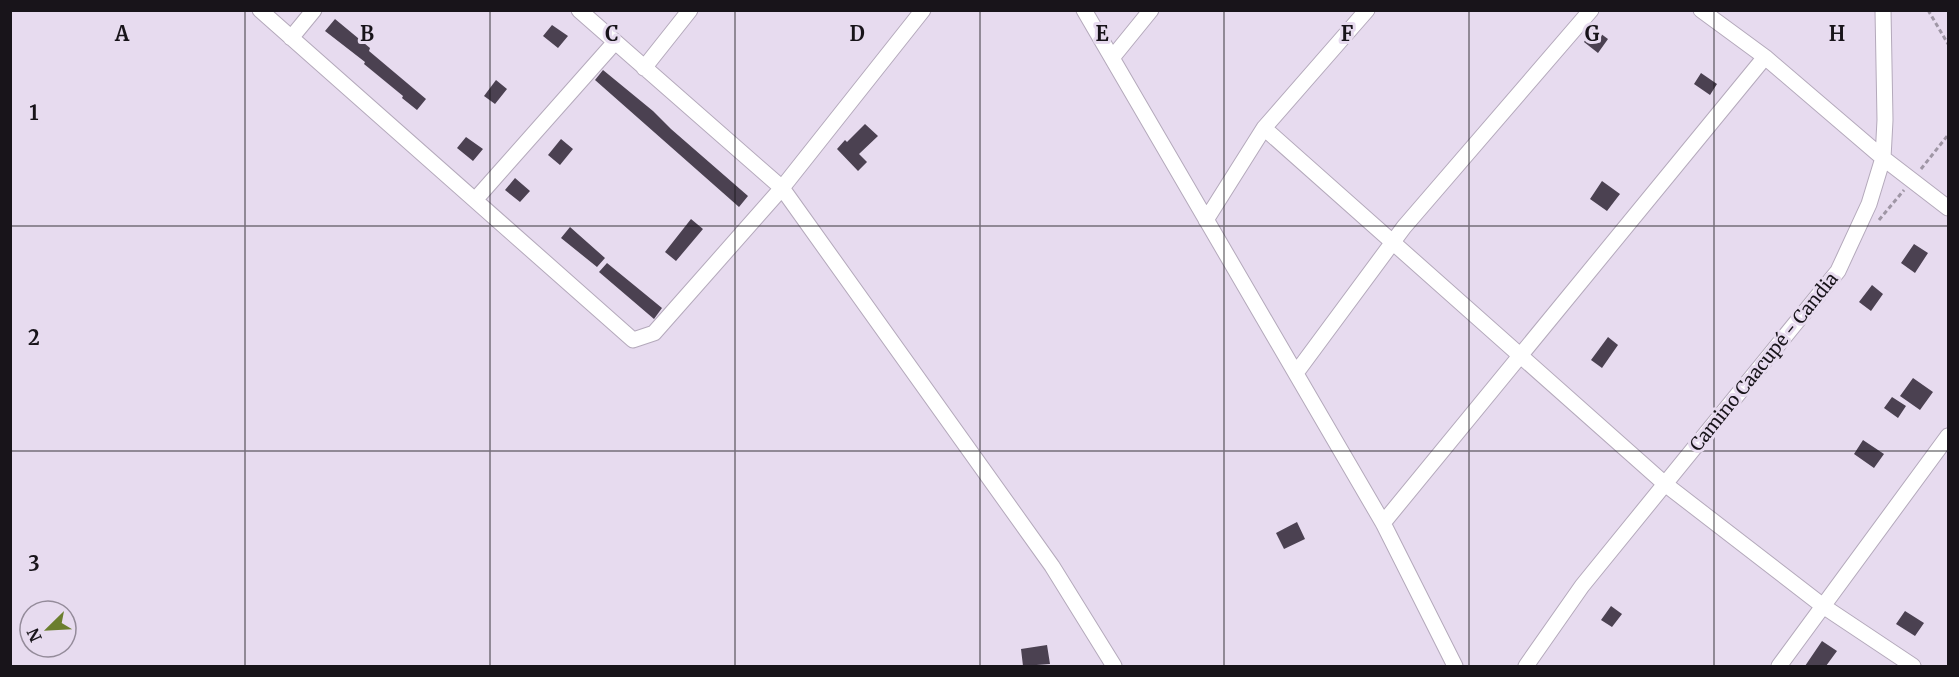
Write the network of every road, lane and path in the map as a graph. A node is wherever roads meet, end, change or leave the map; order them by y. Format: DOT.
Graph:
graph roads {
  1 [pos="261,10"];
  2 [pos="314,10"];
  3 [pos="579,10"];
  4 [pos="690,10"];
  5 [pos="923,10"];
  6 [pos="1084,10"];
  7 [pos="1151,10"];
  8 [pos="1367,10"];
  9 [pos="1591,10"];
  10 [pos="1701,10"];
  11 [pos="1883,10"];
  12 [pos="1928,10"];
  13 [pos="291,38"];
  14 [pos="615,42"];
  15 [pos="1948,44"];
  16 [pos="1766,57"];
  17 [pos="1112,58"];
  18 [pos="644,68"];
  19 [pos="1264,128"];
  20 [pos="1948,135"];
  21 [pos="1882,158"];
  22 [pos="1913,179"];
  23 [pos="782,188"];
  24 [pos="475,200"];
  25 [pos="1948,208"];
  26 [pos="1206,220"];
  27 [pos="1875,225"];
  28 [pos="1393,242"];
  29 [pos="1520,356"];
  30 [pos="1296,373"];
  31 [pos="1948,436"];
  32 [pos="1665,484"];
  33 [pos="1383,524"];
  34 [pos="1823,606"];
  35 [pos="1114,666"];
  36 [pos="1455,666"];
  37 [pos="1526,666"];
  38 [pos="1779,666"];
  39 [pos="1913,666"];
  1 -- 13 [label="street"];
  2 -- 13 [label="street"];
  3 -- 14 [label="street"];
  4 -- 18 [label="street"];
  5 -- 23 [label="street"];
  6 -- 17 [label="street"];
  7 -- 17 [label="street"];
  8 -- 19 [label="street"];
  9 -- 28 [label="street"];
  10 -- 16 [label="street"];
  11 -- 21 [label="street, Camino Caacupé - Candia"];
  12 -- 15 [label="path"];
  13 -- 24 [label="street"];
  14 -- 18 [label="street"];
  14 -- 24 [label="street"];
  16 -- 21 [label="street"];
  16 -- 29 [label="street"];
  17 -- 26 [label="street"];
  18 -- 23 [label="street"];
  19 -- 26 [label="street"];
  19 -- 28 [label="street"];
  20 -- 22 [label="path"];
  21 -- 22 [label="street"];
  21 -- 32 [label="street, Camino Caacupé - Candia"];
  22 -- 25 [label="street"];
  22 -- 27 [label="path"];
  23 -- 24 [label="street"];
  23 -- 35 [label="street"];
  26 -- 30 [label="street"];
  28 -- 29 [label="street"];
  28 -- 30 [label="street"];
  29 -- 32 [label="street"];
  29 -- 33 [label="street"];
  30 -- 33 [label="street"];
  31 -- 34 [label="street"];
  32 -- 34 [label="street"];
  32 -- 37 [label="street, Camino Caacupé - Candia"];
  33 -- 36 [label="street"];
  34 -- 38 [label="street"];
  34 -- 39 [label="street"];
}
